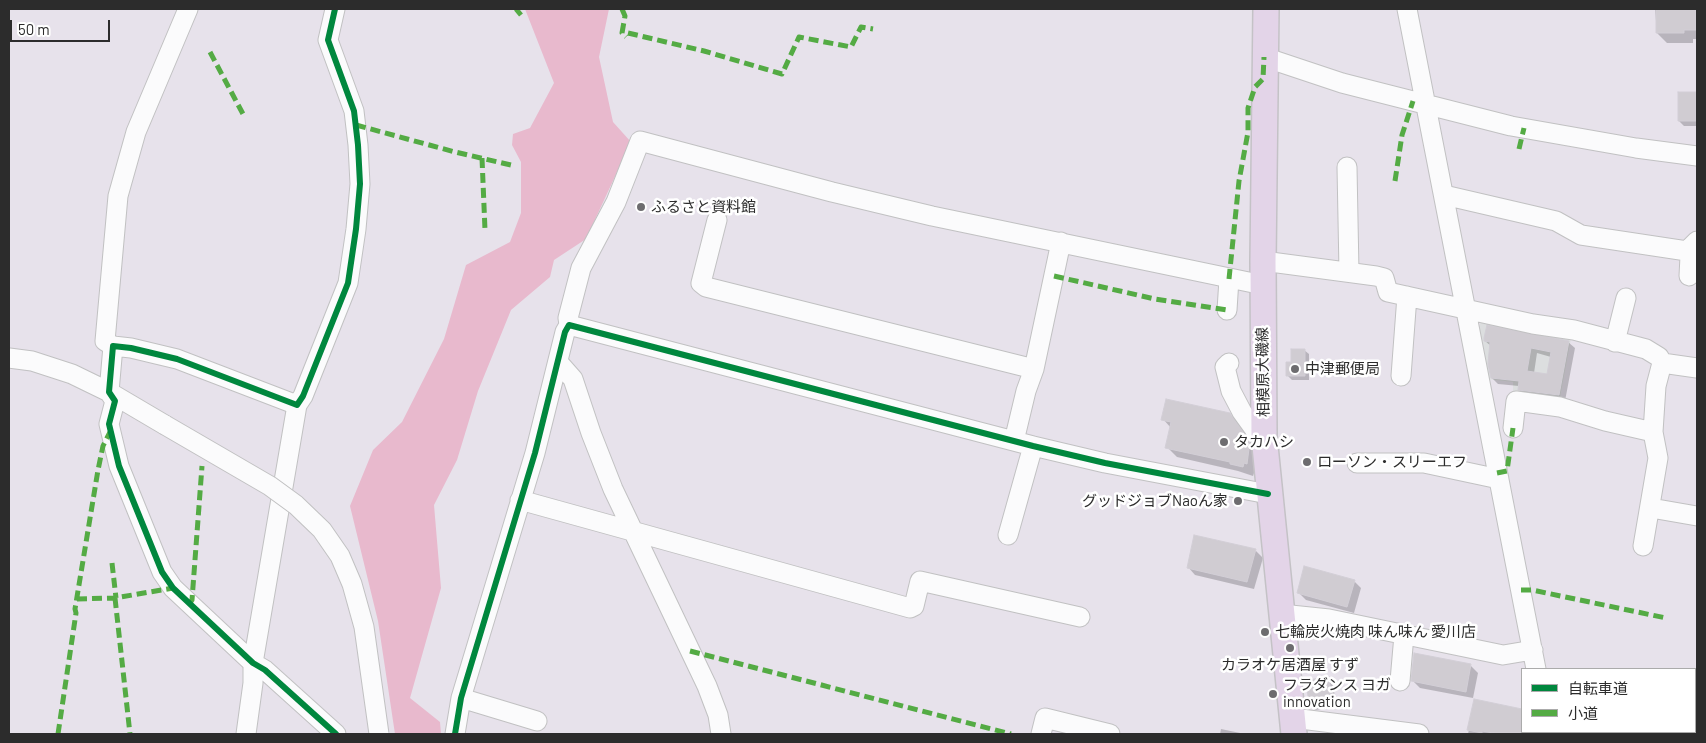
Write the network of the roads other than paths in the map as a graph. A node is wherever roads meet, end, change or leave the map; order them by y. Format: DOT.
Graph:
graph roads {
  1 [pos="188,9"];
  2 [pos="335,9"];
  3 [pos="1266,9"];
  4 [pos="1407,9"];
  5 [pos="1264,57"];
  6 [pos="1425,104"];
  7 [pos="1697,156"];
  8 [pos="1347,167"];
  9 [pos="1444,194"];
  10 [pos="717,220"];
  11 [pos="1062,242"];
  12 [pos="1692,246"];
  13 [pos="1349,272"];
  14 [pos="1263,273"];
  15 [pos="1689,276"];
  16 [pos="1228,279"];
  17 [pos="1407,296"];
  18 [pos="1626,298"];
  19 [pos="1227,310"];
  20 [pos="1466,310"];
  21 [pos="569,325"];
  22 [pos="1616,342"];
  23 [pos="113,346"];
  24 [pos="9,358"];
  25 [pos="558,362"];
  26 [pos="1229,362"];
  27 [pos="1662,363"];
  28 [pos="1697,368"];
  29 [pos="1034,369"];
  30 [pos="1406,369"];
  31 [pos="109,392"];
  32 [pos="297,405"];
  33 [pos="1513,428"];
  34 [pos="1653,432"];
  35 [pos="1264,436"];
  36 [pos="1014,441"];
  37 [pos="1033,446"];
  38 [pos="1357,463"];
  39 [pos="1499,479"];
  40 [pos="1268,494"];
  41 [pos="520,500"];
  42 [pos="1651,508"];
  43 [pos="1697,516"];
  44 [pos="634,534"];
  45 [pos="1008,535"];
  46 [pos="1643,546"];
  47 [pos="1281,614"];
  48 [pos="1080,617"];
  49 [pos="1404,635"];
  50 [pos="1532,650"];
  51 [pos="253,663"];
  52 [pos="1536,668"];
  53 [pos="1400,681"];
  54 [pos="460,698"];
  55 [pos="531,716"];
  56 [pos="1293,726"];
  57 [pos="246,734"];
  58 [pos="336,734"];
  59 [pos="378,734"];
  60 [pos="455,734"];
  61 [pos="721,734"];
  62 [pos="1041,734"];
  63 [pos="1110,734"];
  64 [pos="1419,734"];
  1 -- 23 [label="street"];
  2 -- 32 [label="street"];
  3 -- 5 [label="main road, 相模原大磯線"];
  4 -- 6 [label="street"];
  5 -- 6 [label="street"];
  5 -- 14 [label="main road, 相模原大磯線"];
  6 -- 7 [label="street"];
  6 -- 9 [label="street"];
  8 -- 13 [label="street"];
  9 -- 12 [label="street"];
  9 -- 20 [label="street"];
  10 -- 29 [label="street"];
  11 -- 16 [label="street"];
  11 -- 21 [label="street"];
  11 -- 29 [label="street"];
  12 -- 15 [label="street"];
  13 -- 14 [label="street"];
  13 -- 17 [label="street"];
  14 -- 16 [label="street"];
  14 -- 35 [label="main road, 相模原大磯線"];
  16 -- 19 [label="street"];
  17 -- 20 [label="street"];
  17 -- 30 [label="street"];
  18 -- 22 [label="street"];
  20 -- 22 [label="street"];
  20 -- 39 [label="street"];
  21 -- 25 [label="street"];
  21 -- 36 [label="street"];
  22 -- 27 [label="street"];
  23 -- 31 [label="street"];
  23 -- 32 [label="street"];
  24 -- 31 [label="street"];
  25 -- 41 [label="street"];
  25 -- 44 [label="street"];
  26 -- 35 [label="street"];
  27 -- 28 [label="street"];
  27 -- 34 [label="street"];
  29 -- 36 [label="street"];
  31 -- 51 [label="street"];
  31 -- 59 [label="street, bridge"];
  32 -- 51 [label="street"];
  33 -- 34 [label="street"];
  34 -- 42 [label="street"];
  35 -- 40 [label="main road, 相模原大磯線"];
  36 -- 37 [label="street"];
  37 -- 40 [label="street"];
  37 -- 45 [label="street"];
  38 -- 39 [label="street"];
  39 -- 50 [label="street"];
  40 -- 47 [label="main road, 相模原大磯線"];
  41 -- 44 [label="street"];
  41 -- 54 [label="street"];
  42 -- 43 [label="street"];
  42 -- 46 [label="street"];
  44 -- 48 [label="street"];
  44 -- 61 [label="street"];
  47 -- 49 [label="street"];
  47 -- 56 [label="main road, 相模原大磯線"];
  49 -- 50 [label="street"];
  49 -- 53 [label="street"];
  50 -- 52 [label="street"];
  51 -- 57 [label="street"];
  51 -- 58 [label="street"];
  54 -- 55 [label="street"];
  54 -- 60 [label="street"];
  56 -- 64 [label="street"];
  62 -- 63 [label="street"];
}
